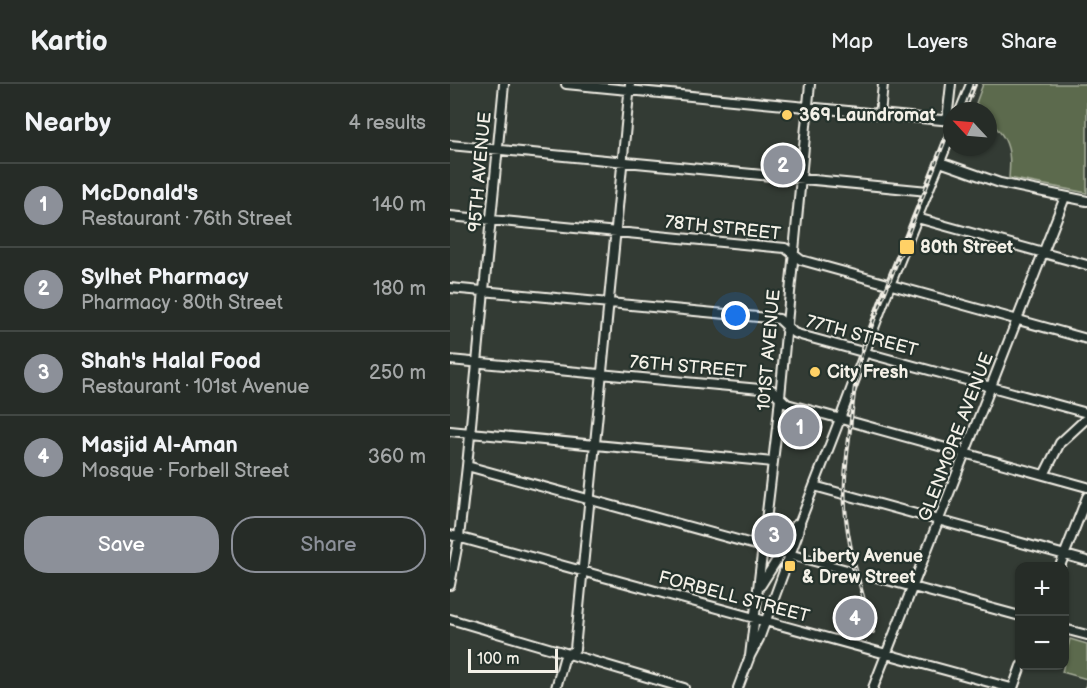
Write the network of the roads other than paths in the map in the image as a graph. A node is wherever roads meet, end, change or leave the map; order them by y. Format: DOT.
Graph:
graph roads {
  1 [pos="504,84"];
  2 [pos="566,84"];
  3 [pos="810,84"];
  4 [pos="883,84"];
  5 [pos="951,84"];
  6 [pos="968,85"];
  7 [pos="630,87"];
  8 [pos="950,102"];
  9 [pos="963,102"];
  10 [pos="808,107"];
  11 [pos="880,114"];
  12 [pos="943,119"];
  13 [pos="450,145"];
  14 [pos="498,149"];
  15 [pos="943,154"];
  16 [pos="623,161"];
  17 [pos="940,162"];
  18 [pos="801,178"];
  19 [pos="928,191"];
  20 [pos="1065,197"];
  21 [pos="1087,201"];
  22 [pos="450,216"];
  23 [pos="917,218"];
  24 [pos="491,220"];
  25 [pos="616,232"];
  26 [pos="1044,253"];
  27 [pos="794,255"];
  28 [pos="1087,265"];
  29 [pos="890,285"];
  30 [pos="450,288"];
  31 [pos="484,291"];
  32 [pos="609,303"];
  33 [pos="1018,320"];
  34 [pos="787,326"];
  35 [pos="1087,339"];
  36 [pos="865,351"];
  37 [pos="450,360"];
  38 [pos="477,362"];
  39 [pos="603,375"];
  40 [pos="992,387"];
  41 [pos="780,398"];
  42 [pos="1087,412"];
  43 [pos="1087,418"];
  44 [pos="840,419"];
  45 [pos="450,431"];
  46 [pos="470,434"];
  47 [pos="596,446"];
  48 [pos="965,454"];
  49 [pos="773,462"];
  50 [pos="467,466"];
  51 [pos="1044,475"];
  52 [pos="814,486"];
  53 [pos="1087,487"];
  54 [pos="1087,497"];
  55 [pos="591,499"];
  56 [pos="939,520"];
  57 [pos="450,535"];
  58 [pos="459,537"];
  59 [pos="762,547"];
  60 [pos="786,553"];
  61 [pos="1065,555"];
  62 [pos="1087,561"];
  63 [pos="1062,562"];
  64 [pos="847,570"];
  65 [pos="584,572"];
  66 [pos="876,577"];
  67 [pos="450,585"];
  68 [pos="914,587"];
  69 [pos="758,591"];
  70 [pos="1015,615"];
  71 [pos="755,618"];
  72 [pos="450,619"];
  73 [pos="765,621"];
  74 [pos="1069,630"];
  75 [pos="1087,635"];
  76 [pos="569,654"];
  77 [pos="887,654"];
  78 [pos="750,656"];
  79 [pos="1019,670"];
  80 [pos="556,688"];
  81 [pos="684,688"];
  82 [pos="739,688"];
  83 [pos="873,688"];
  84 [pos="1012,688"];
  1 -- 14 [label="street, 95TH AVENUE"];
  2 -- 7 [label="street"];
  3 -- 10 [label="street, 101ST AVENUE"];
  4 -- 11 [label="street"];
  5 -- 8 [label="street"];
  6 -- 9 [label="street"];
  7 -- 10 [label="street"];
  7 -- 16 [label="street"];
  10 -- 11 [label="street"];
  10 -- 18 [label="street, 101ST AVENUE"];
  11 -- 12 [label="street"];
  13 -- 14 [label="street"];
  14 -- 16 [label="street"];
  14 -- 24 [label="street, 95TH AVENUE"];
  15 -- 17 [label="street"];
  16 -- 18 [label="street"];
  16 -- 25 [label="street"];
  17 -- 19 [label="street"];
  17 -- 20 [label="street"];
  18 -- 19 [label="street"];
  18 -- 27 [label="street, 101ST AVENUE"];
  19 -- 23 [label="street"];
  20 -- 21 [label="street"];
  20 -- 26 [label="street, GLENMORE AVENUE"];
  22 -- 24 [label="street, 78TH STREET"];
  23 -- 26 [label="street"];
  23 -- 29 [label="street"];
  24 -- 25 [label="street, 78TH STREET"];
  24 -- 31 [label="street, 95TH AVENUE"];
  25 -- 27 [label="street, 78TH STREET"];
  25 -- 32 [label="street"];
  26 -- 28 [label="street"];
  26 -- 33 [label="street, GLENMORE AVENUE"];
  27 -- 29 [label="street, 78TH STREET"];
  27 -- 34 [label="street, 101ST AVENUE"];
  29 -- 33 [label="street, 78TH STREET"];
  29 -- 36 [label="street"];
  30 -- 31 [label="street, 77TH STREET"];
  31 -- 32 [label="street, 77TH STREET"];
  31 -- 38 [label="street, 95TH AVENUE"];
  32 -- 34 [label="street, 77TH STREET"];
  32 -- 39 [label="street"];
  33 -- 35 [label="street, 78TH STREET"];
  33 -- 40 [label="street, GLENMORE AVENUE"];
  34 -- 36 [label="street, 77TH STREET"];
  34 -- 41 [label="street, 101ST AVENUE"];
  36 -- 40 [label="street, 77TH STREET"];
  36 -- 44 [label="street"];
  37 -- 38 [label="street, 76TH STREET"];
  38 -- 39 [label="street, 76TH STREET"];
  38 -- 46 [label="street, 95TH AVENUE"];
  39 -- 41 [label="street, 76TH STREET"];
  39 -- 47 [label="street"];
  40 -- 42 [label="street, 77TH STREET"];
  40 -- 48 [label="street, GLENMORE AVENUE"];
  41 -- 44 [label="street, 76TH STREET"];
  41 -- 49 [label="street, 101ST AVENUE"];
  43 -- 51 [label="street"];
  44 -- 48 [label="street, 76TH STREET"];
  44 -- 52 [label="street"];
  45 -- 46 [label="street"];
  46 -- 47 [label="street"];
  46 -- 50 [label="street, 95TH AVENUE"];
  47 -- 49 [label="street"];
  47 -- 55 [label="street"];
  48 -- 51 [label="street, 76TH STREET"];
  48 -- 56 [label="street, GLENMORE AVENUE"];
  49 -- 59 [label="street, 101ST AVENUE"];
  50 -- 55 [label="street"];
  50 -- 58 [label="street, 95TH AVENUE"];
  51 -- 53 [label="street, 76TH STREET"];
  52 -- 56 [label="street"];
  52 -- 60 [label="street"];
  54 -- 61 [label="street"];
  55 -- 59 [label="street"];
  55 -- 65 [label="street"];
  56 -- 61 [label="street"];
  56 -- 68 [label="street, GLENMORE AVENUE"];
  57 -- 58 [label="street, FORBELL STREET"];
  58 -- 65 [label="street, FORBELL STREET"];
  58 -- 67 [label="street, 95TH AVENUE"];
  59 -- 60 [label="street"];
  59 -- 69 [label="street, 101ST AVENUE"];
  60 -- 64 [label="street"];
  60 -- 69 [label="street"];
  60 -- 73 [label="street"];
  61 -- 62 [label="street"];
  61 -- 63 [label="street"];
  65 -- 71 [label="street, FORBELL STREET"];
  65 -- 76 [label="street"];
  66 -- 68 [label="street"];
  68 -- 70 [label="street"];
  68 -- 77 [label="street, GLENMORE AVENUE"];
  69 -- 71 [label="street, 101ST AVENUE"];
  71 -- 73 [label="street, FORBELL STREET"];
  71 -- 78 [label="street, 101ST AVENUE"];
  72 -- 76 [label="street"];
  73 -- 77 [label="street, FORBELL STREET"];
  73 -- 78 [label="street"];
  74 -- 75 [label="street"];
  76 -- 80 [label="street"];
  76 -- 81 [label="street"];
  77 -- 83 [label="street, GLENMORE AVENUE"];
  77 -- 84 [label="street, FORBELL STREET"];
  78 -- 82 [label="street"];
  79 -- 84 [label="street"];
}
